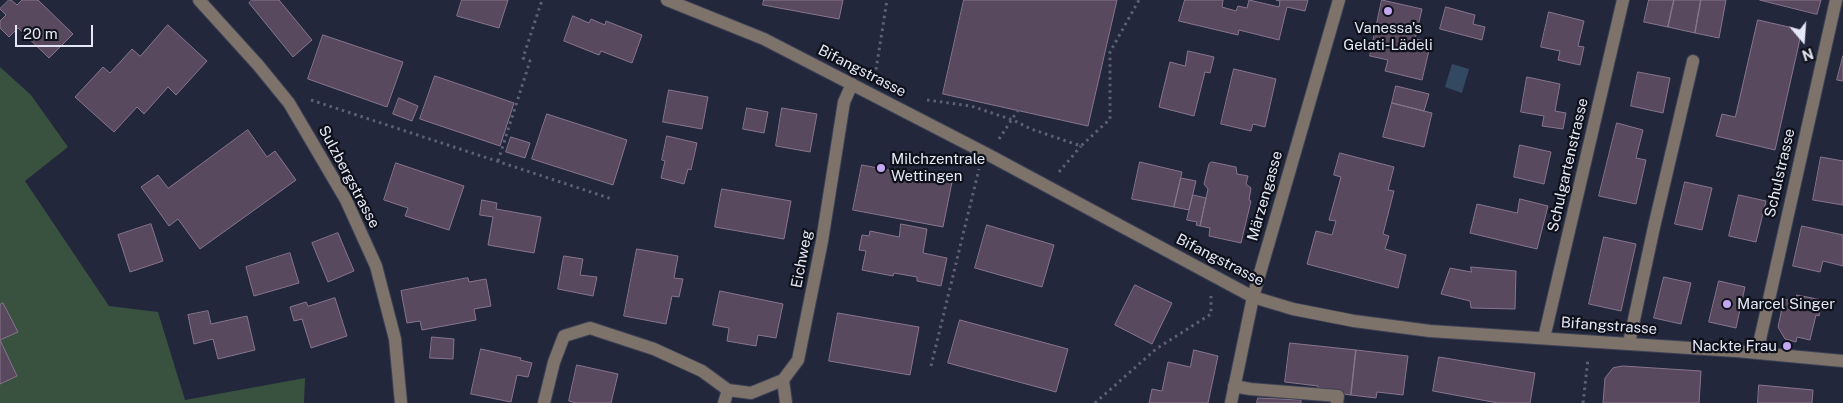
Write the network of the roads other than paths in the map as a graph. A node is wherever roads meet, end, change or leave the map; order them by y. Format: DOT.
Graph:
graph roads {
  1 [pos="199,0"];
  2 [pos="667,0"];
  3 [pos="1339,0"];
  4 [pos="1623,0"];
  5 [pos="1836,0"];
  6 [pos="1693,61"];
  7 [pos="852,84"];
  8 [pos="1253,297"];
  9 [pos="1544,338"];
  10 [pos="1629,343"];
  11 [pos="1757,353"];
  12 [pos="1843,361"];
  13 [pos="783,380"];
  14 [pos="1234,386"];
  15 [pos="728,390"];
  16 [pos="401,403"];
  17 [pos="544,403"];
  18 [pos="724,403"];
  19 [pos="786,403"];
  20 [pos="1231,403"];
  21 [pos="1337,403"];
  1 -- 16 [label="street, Sulzbergstrasse"];
  2 -- 7 [label="street, Bifangstrasse"];
  3 -- 8 [label="street, Märzengasse"];
  4 -- 9 [label="street, Schulgartenstrasse"];
  5 -- 11 [label="street, Schulstrasse"];
  6 -- 10 [label="street"];
  7 -- 8 [label="street, Bifangstrasse"];
  7 -- 13 [label="street, Eichweg"];
  8 -- 9 [label="street, Bifangstrasse"];
  8 -- 14 [label="street, Märzengasse"];
  9 -- 10 [label="street, Bifangstrasse"];
  10 -- 11 [label="street, Bifangstrasse"];
  11 -- 12 [label="street, Bifangstrasse"];
  13 -- 15 [label="street"];
  13 -- 19 [label="street"];
  14 -- 20 [label="street, Märzengasse"];
  14 -- 21 [label="street"];
  15 -- 17 [label="street"];
  15 -- 18 [label="street"];
}
